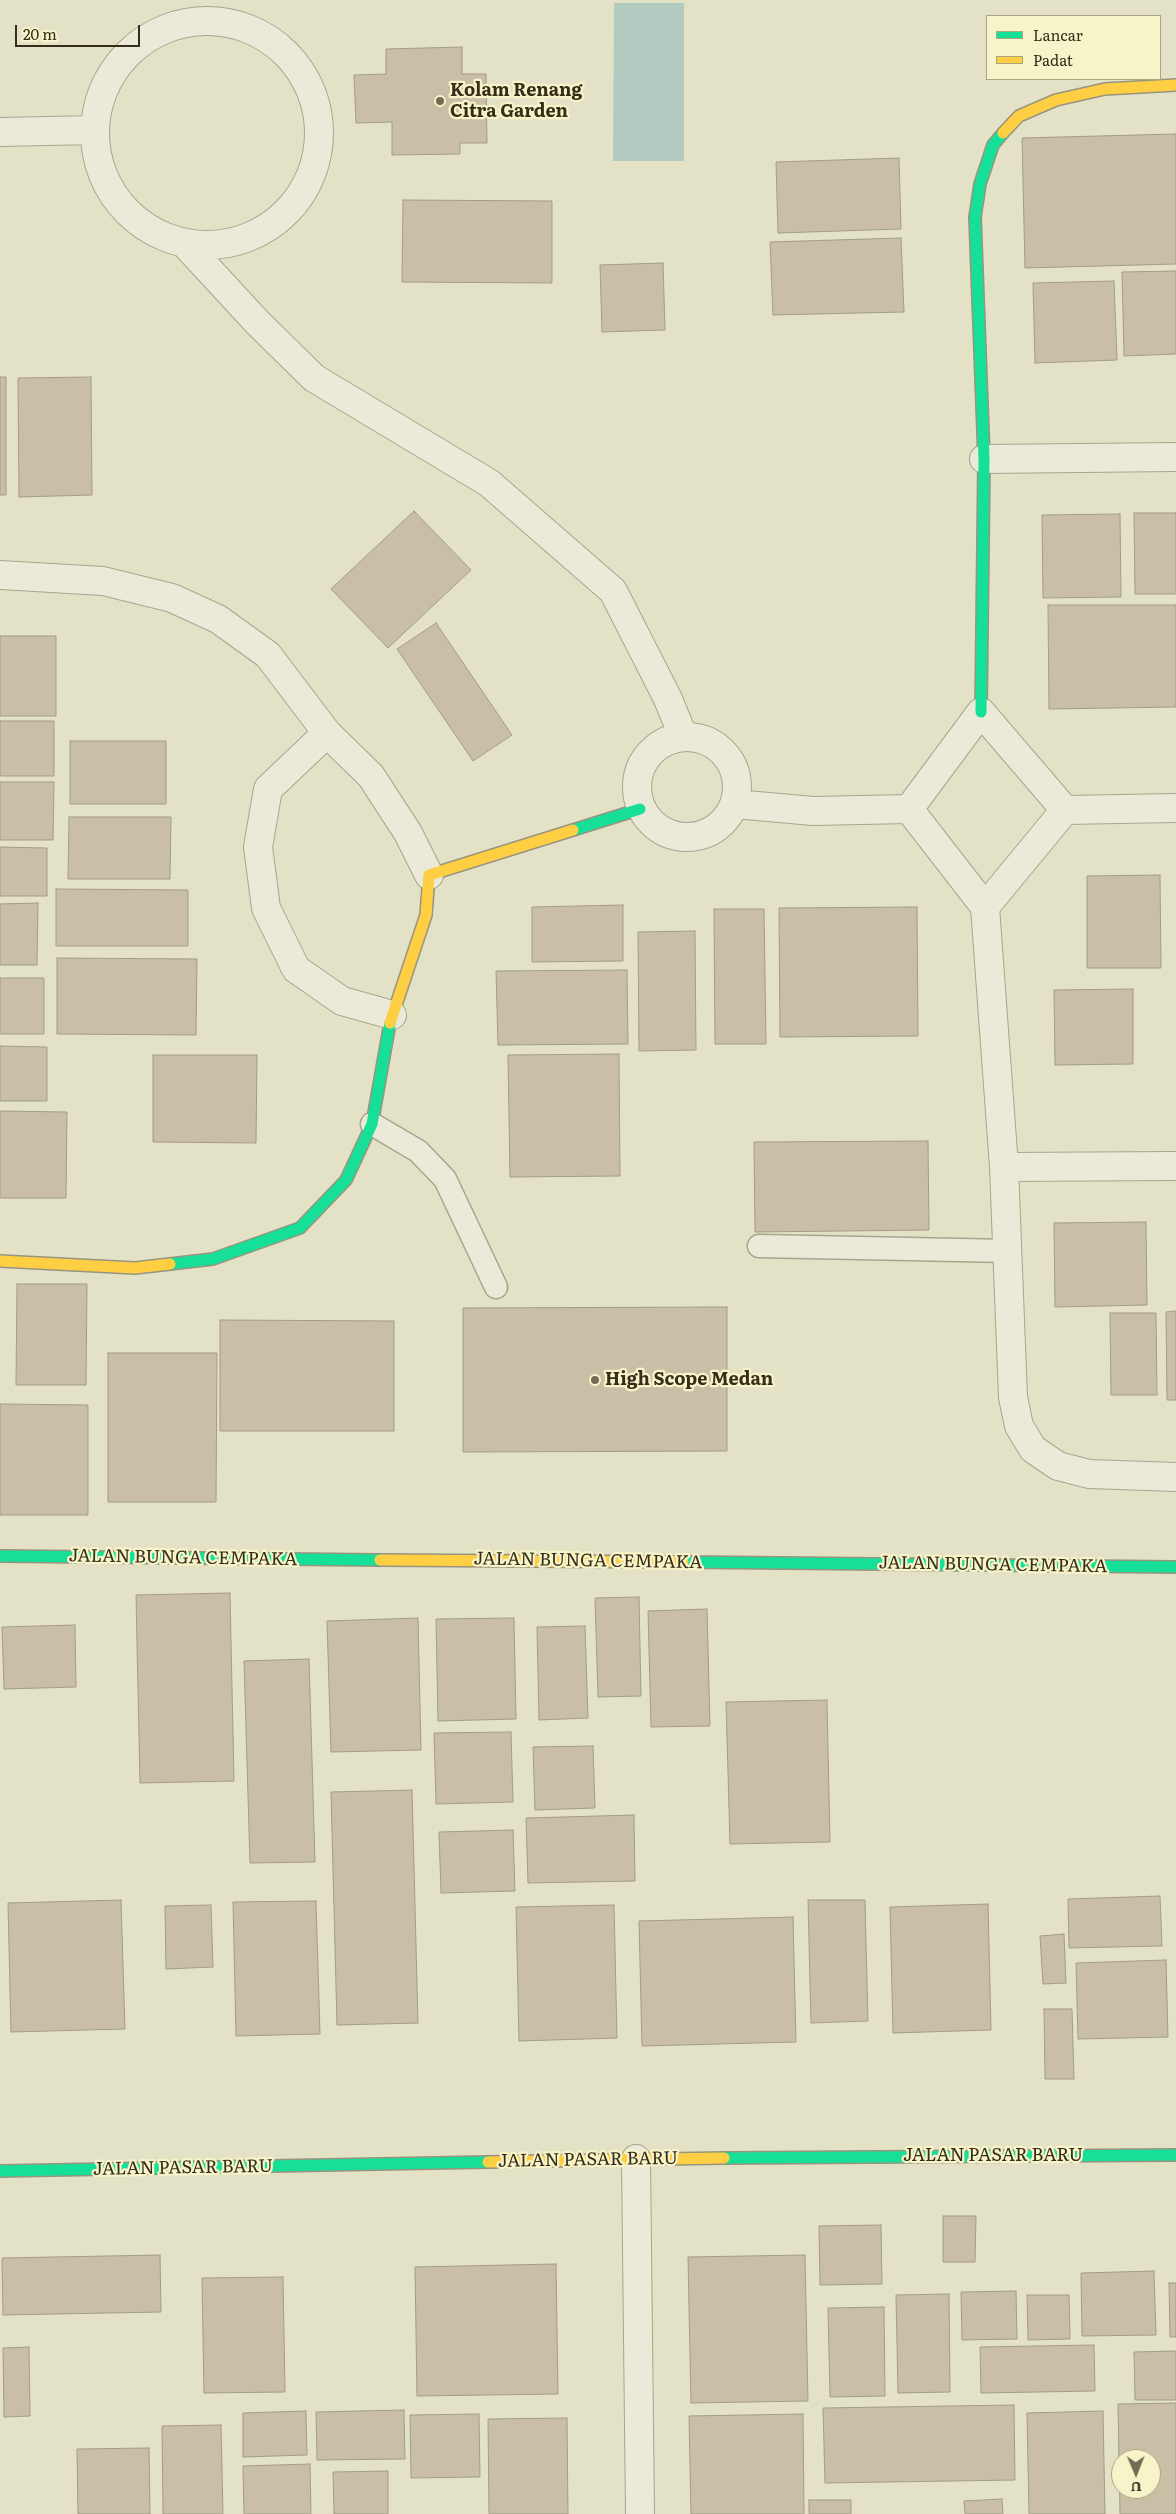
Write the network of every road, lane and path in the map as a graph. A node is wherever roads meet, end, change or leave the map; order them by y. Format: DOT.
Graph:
graph roads {
  1 [pos="214,10"];
  2 [pos="1176,85"];
  3 [pos="94,130"];
  4 [pos="0,132"];
  5 [pos="185,244"];
  6 [pos="1176,457"];
  7 [pos="984,459"];
  8 [pos="0,575"];
  9 [pos="980,712"];
  10 [pos="327,733"];
  11 [pos="683,736"];
  12 [pos="735,804"];
  13 [pos="1176,808"];
  14 [pos="640,809"];
  15 [pos="909,809"];
  16 [pos="1065,810"];
  17 [pos="429,875"];
  18 [pos="985,907"];
  19 [pos="392,1015"];
  20 [pos="372,1124"];
  21 [pos="1176,1166"];
  22 [pos="1004,1167"];
  23 [pos="759,1246"];
  24 [pos="1009,1251"];
  25 [pos="0,1261"];
  26 [pos="496,1287"];
  27 [pos="1176,1477"];
  28 [pos="0,1556"];
  29 [pos="1176,1567"];
  30 [pos="1176,2155"];
  31 [pos="636,2159"];
  32 [pos="0,2171"];
  33 [pos="640,2514"];
  1 -- 3 [label="street"];
  1 -- 5 [label="street"];
  2 -- 7 [label="street"];
  3 -- 4 [label="street"];
  3 -- 5 [label="street"];
  5 -- 11 [label="street"];
  6 -- 7 [label="street"];
  7 -- 9 [label="street"];
  8 -- 10 [label="street"];
  9 -- 15 [label="street"];
  9 -- 16 [label="street"];
  10 -- 17 [label="street"];
  10 -- 19 [label="street"];
  11 -- 12 [label="street"];
  11 -- 14 [label="street"];
  12 -- 14 [label="street"];
  12 -- 15 [label="street"];
  13 -- 16 [label="street"];
  14 -- 17 [label="street"];
  15 -- 18 [label="street"];
  16 -- 18 [label="street"];
  17 -- 19 [label="street"];
  18 -- 22 [label="street"];
  19 -- 20 [label="street"];
  20 -- 25 [label="street"];
  20 -- 26 [label="lane"];
  21 -- 22 [label="street"];
  22 -- 24 [label="street"];
  23 -- 24 [label="lane"];
  24 -- 27 [label="street"];
  28 -- 29 [label="street, JALAN BUNGA CEMPAKA"];
  30 -- 31 [label="street, JALAN PASAR BARU"];
  31 -- 32 [label="street, JALAN PASAR BARU"];
  31 -- 33 [label="street"];
}
